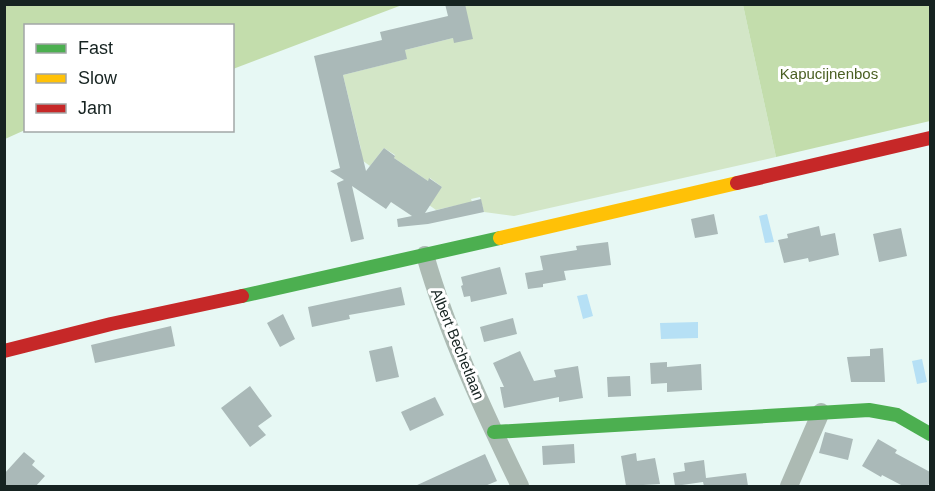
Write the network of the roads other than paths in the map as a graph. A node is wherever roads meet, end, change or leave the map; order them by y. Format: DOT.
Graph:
graph roads {
  1 [pos="930,138"];
  2 [pos="425,255"];
  3 [pos="4,351"];
  4 [pos="822,412"];
  5 [pos="494,432"];
  6 [pos="930,434"];
  7 [pos="519,486"];
  8 [pos="789,486"];
  1 -- 2 [label="street"];
  2 -- 3 [label="street"];
  2 -- 5 [label="street, Albert Bechetlaan"];
  4 -- 5 [label="street"];
  4 -- 6 [label="street"];
  4 -- 8 [label="street"];
  5 -- 7 [label="street, Albert Bechetlaan"];
}
